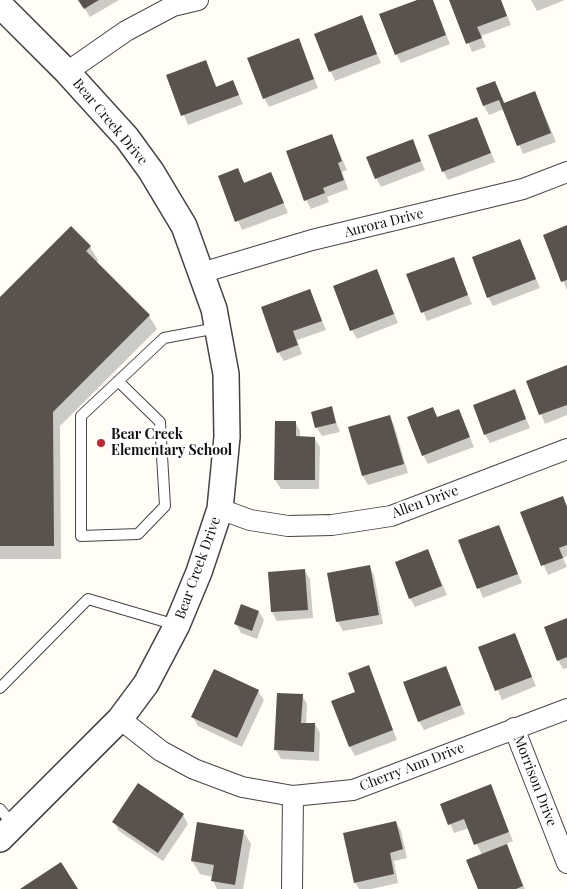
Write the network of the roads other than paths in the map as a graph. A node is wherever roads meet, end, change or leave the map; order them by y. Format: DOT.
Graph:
graph roads {
  1 [pos="198,0"];
  2 [pos="0,5"];
  3 [pos="67,72"];
  4 [pos="567,172"];
  5 [pos="201,272"];
  6 [pos="218,328"];
  7 [pos="118,381"];
  8 [pos="567,449"];
  9 [pos="220,509"];
  10 [pos="177,625"];
  11 [pos="0,688"];
  12 [pos="567,709"];
  13 [pos="120,720"];
  14 [pos="514,728"];
  15 [pos="293,796"];
  16 [pos="5,825"];
  17 [pos="567,863"];
  18 [pos="292,889"];
  1 -- 3 [label="street"];
  2 -- 3 [label="street, Bear Creek Drive"];
  3 -- 5 [label="street, Bear Creek Drive"];
  4 -- 5 [label="street, Aurora Drive"];
  5 -- 6 [label="street, Bear Creek Drive"];
  6 -- 7 [label="lane"];
  6 -- 9 [label="street, Bear Creek Drive"];
  7 -- 7 [label="lane"];
  8 -- 9 [label="street, Allen Drive"];
  9 -- 10 [label="street, Bear Creek Drive"];
  10 -- 11 [label="lane"];
  10 -- 13 [label="street, Bear Creek Drive"];
  12 -- 14 [label="street, Cherry Ann Drive"];
  13 -- 15 [label="street, Cherry Ann Drive"];
  13 -- 16 [label="street, Bear Creek Drive"];
  14 -- 15 [label="street, Cherry Ann Drive"];
  14 -- 17 [label="street, Morrison Drive"];
  15 -- 18 [label="street"];
}
